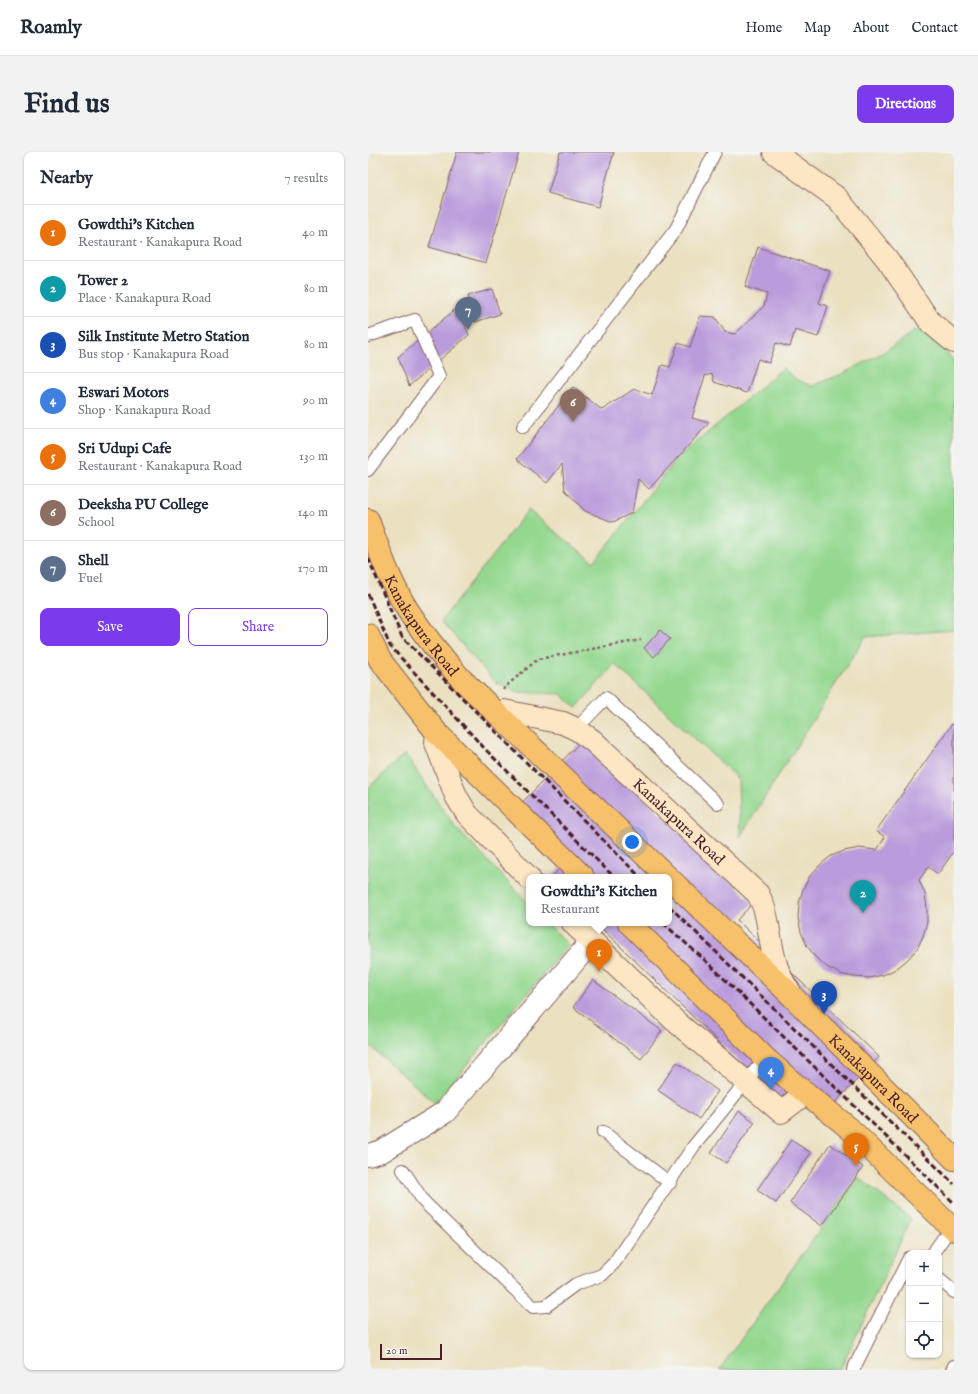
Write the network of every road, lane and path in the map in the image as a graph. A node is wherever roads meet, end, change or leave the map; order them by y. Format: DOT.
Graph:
graph roads {
  1 [pos="715,152"];
  2 [pos="774,152"];
  3 [pos="368,336"];
  4 [pos="954,342"];
  5 [pos="523,427"];
  6 [pos="368,470"];
  7 [pos="368,520"];
  8 [pos="369,640"];
  9 [pos="641,640"];
  10 [pos="497,711"];
  11 [pos="576,729"];
  12 [pos="437,733"];
  13 [pos="718,804"];
  14 [pos="580,874"];
  15 [pos="666,874"];
  16 [pos="526,875"];
  17 [pos="672,880"];
  18 [pos="576,926"];
  19 [pos="632,926"];
  20 [pos="591,942"];
  21 [pos="793,997"];
  22 [pos="765,1058"];
  23 [pos="745,1083"];
  24 [pos="806,1093"];
  25 [pos="603,1132"];
  26 [pos="368,1155"];
  27 [pos="954,1159"];
  28 [pos="403,1170"];
  29 [pos="670,1183"];
  30 [pos="953,1229"];
  31 [pos="936,1250"];
  32 [pos="906,1264"];
  33 [pos="942,1282"];
  34 [pos="954,1292"];
  35 [pos="954,1366"];
  36 [pos="853,1370"];
  37 [pos="952,1370"];
  1 -- 5 [label="lane"];
  2 -- 4 [label="street"];
  3 -- 6 [label="lane"];
  7 -- 10 [label="highway, Kanakapura Road"];
  8 -- 12 [label="highway"];
  9 -- 10 [label="path"];
  10 -- 11 [label="street, Kanakapura Road"];
  10 -- 15 [label="highway, Kanakapura Road"];
  11 -- 13 [label="lane"];
  11 -- 21 [label="street, Kanakapura Road"];
  12 -- 14 [label="highway"];
  12 -- 16 [label="street"];
  17 -- 21 [label="highway, Kanakapura Road"];
  18 -- 20 [label="street"];
  19 -- 22 [label="highway"];
  20 -- 23 [label="street"];
  20 -- 26 [label="street"];
  21 -- 27 [label="highway, Kanakapura Road"];
  22 -- 23 [label="lane"];
  22 -- 24 [label="highway"];
  23 -- 24 [label="street"];
  23 -- 29 [label="lane"];
  24 -- 30 [label="highway"];
  25 -- 29 [label="lane"];
  28 -- 29 [label="lane"];
  30 -- 31 [label="lane"];
  32 -- 36 [label="lane"];
  33 -- 34 [label="lane"];
  35 -- 37 [label="lane"];
}
